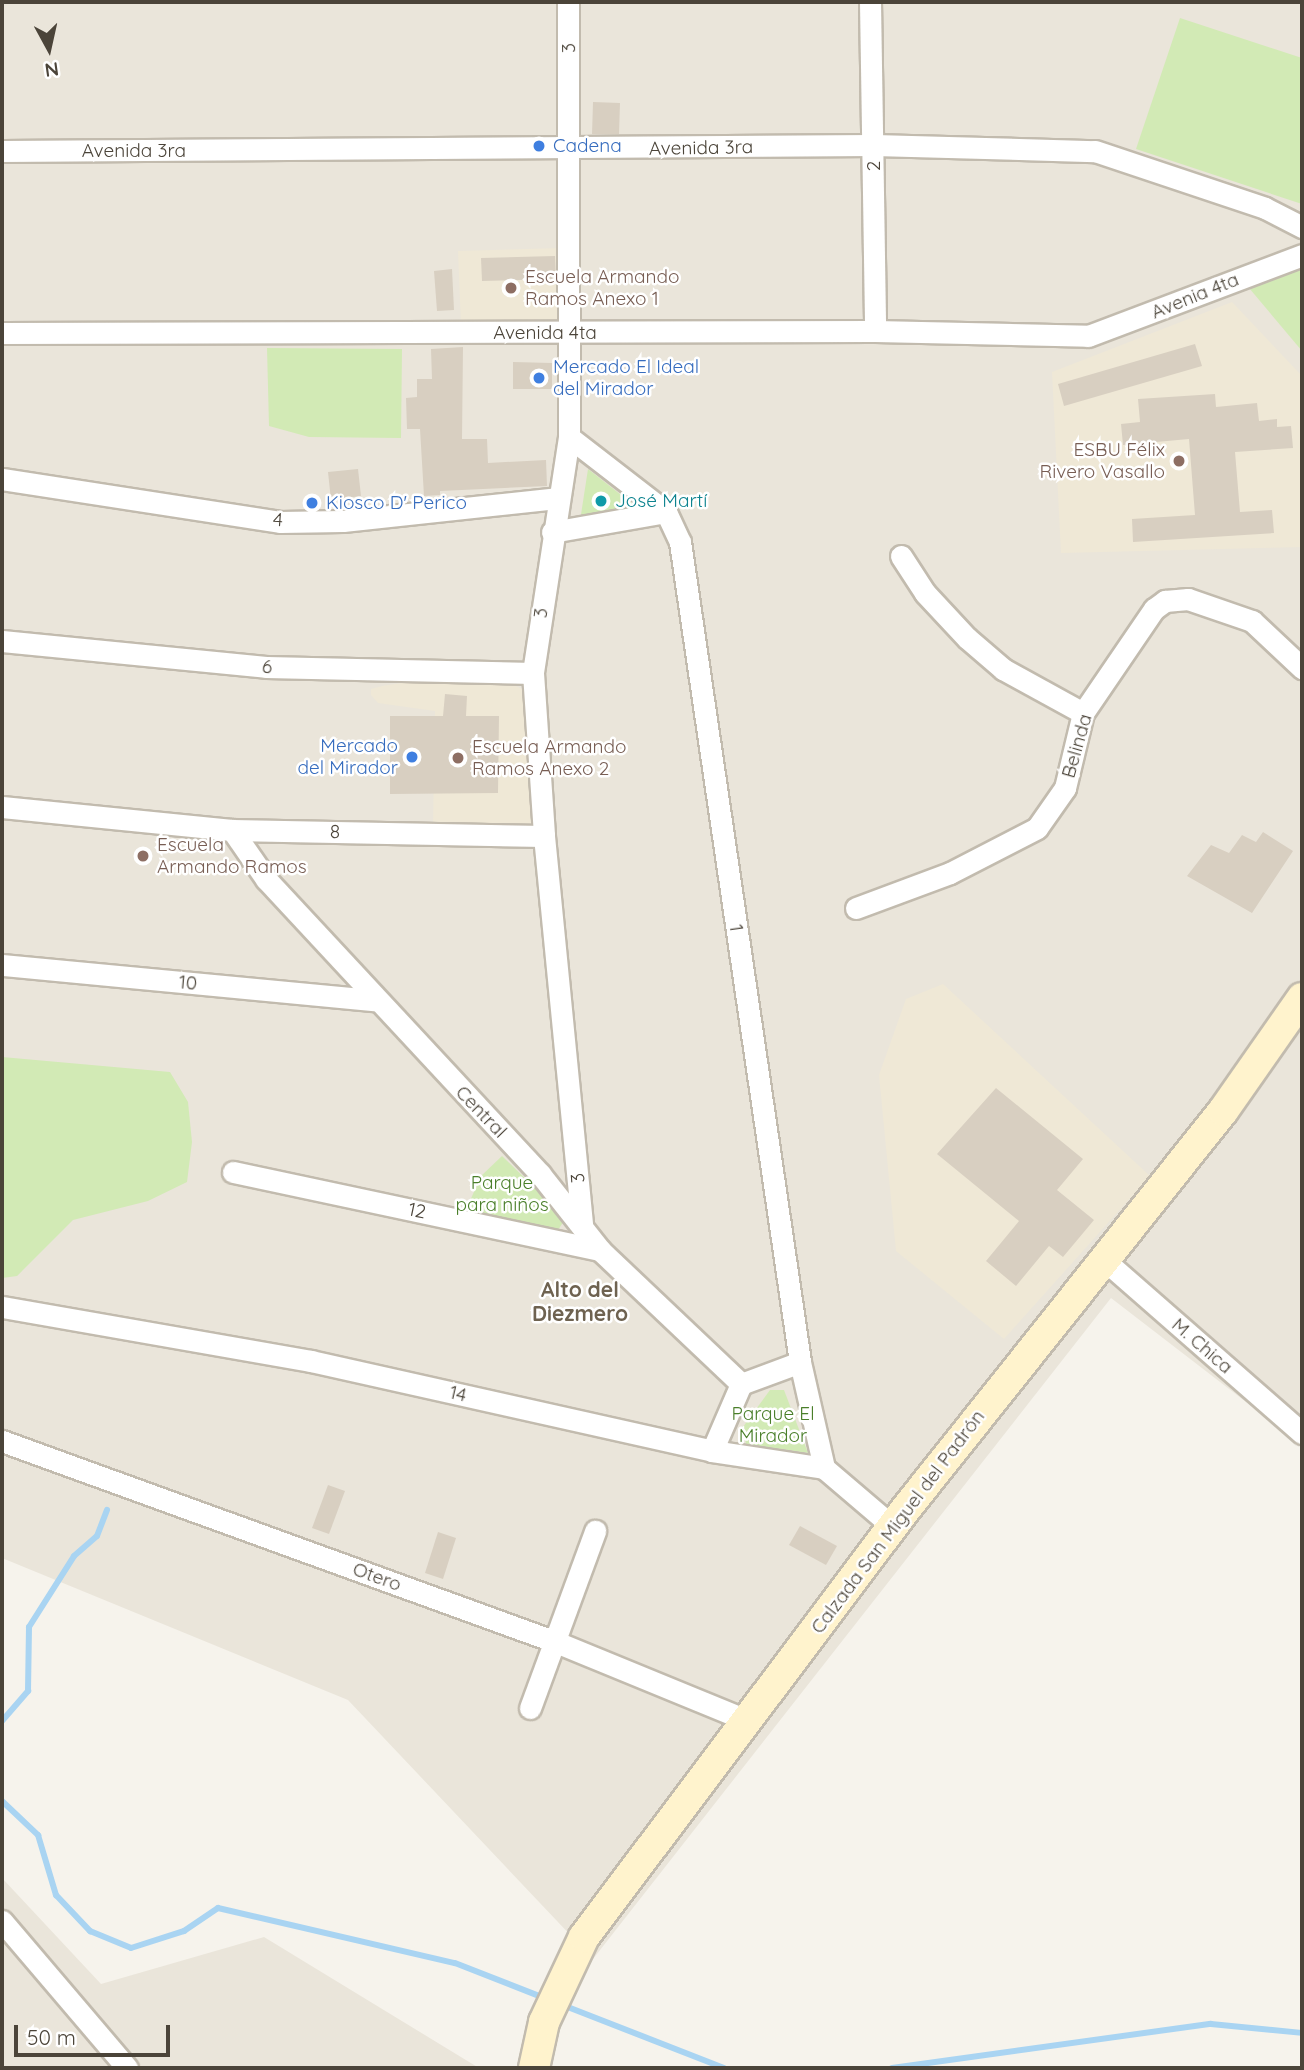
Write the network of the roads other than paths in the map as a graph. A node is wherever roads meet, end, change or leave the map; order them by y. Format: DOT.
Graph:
graph roads {
  1 [pos="568,2"];
  2 [pos="870,2"];
  3 [pos="874,145"];
  4 [pos="2,151"];
  5 [pos="571,151"];
  6 [pos="1302,227"];
  7 [pos="1302,255"];
  8 [pos="875,331"];
  9 [pos="2,332"];
  10 [pos="569,333"];
  11 [pos="1088,336"];
  12 [pos="569,437"];
  13 [pos="2,479"];
  14 [pos="557,498"];
  15 [pos="666,512"];
  16 [pos="552,533"];
  17 [pos="901,556"];
  18 [pos="2,641"];
  19 [pos="1302,668"];
  20 [pos="533,673"];
  21 [pos="1083,713"];
  22 [pos="2,807"];
  23 [pos="232,830"];
  24 [pos="544,836"];
  25 [pos="856,908"];
  26 [pos="2,965"];
  27 [pos="1302,998"];
  28 [pos="374,1000"];
  29 [pos="233,1172"];
  30 [pos="582,1224"];
  31 [pos="600,1250"];
  32 [pos="1102,1258"];
  33 [pos="2,1307"];
  34 [pos="800,1362"];
  35 [pos="741,1384"];
  36 [pos="1302,1433"];
  37 [pos="2,1441"];
  38 [pos="712,1451"];
  39 [pos="824,1468"];
  40 [pos="893,1527"];
  41 [pos="596,1531"];
  42 [pos="556,1642"];
  43 [pos="530,1709"];
  44 [pos="749,1721"];
  45 [pos="2,1922"];
  46 [pos="127,2068"];
  47 [pos="534,2068"];
  1 -- 5 [label="street, 3"];
  2 -- 3 [label="street, 2"];
  3 -- 5 [label="street, Avenida 3ra"];
  3 -- 6 [label="street, Avenida 3ra"];
  3 -- 8 [label="street, 2"];
  4 -- 5 [label="street, Avenida 3ra"];
  5 -- 10 [label="street, 3"];
  7 -- 11 [label="street, Avenia 4ta"];
  8 -- 10 [label="street, Avenida 4ta"];
  8 -- 11 [label="street, Avenida 4ta"];
  9 -- 10 [label="street, Avenida 4ta"];
  10 -- 12 [label="street, 3"];
  12 -- 14 [label="street, 3"];
  12 -- 15 [label="street, 1"];
  13 -- 14 [label="street, 4"];
  14 -- 16 [label="street, 3"];
  15 -- 16 [label="street"];
  15 -- 34 [label="street, 1"];
  16 -- 20 [label="street, 3"];
  17 -- 21 [label="street"];
  18 -- 20 [label="street, 6"];
  19 -- 21 [label="street, Belinda"];
  20 -- 24 [label="street, 3"];
  21 -- 25 [label="street, Belinda"];
  22 -- 23 [label="street, 8"];
  23 -- 24 [label="street, 8"];
  23 -- 28 [label="street, Central"];
  24 -- 30 [label="street, 3"];
  26 -- 28 [label="street, 10"];
  27 -- 32 [label="main road, Calzada San Miguel del Padrón"];
  28 -- 30 [label="street, Central"];
  29 -- 31 [label="street, 12"];
  30 -- 31 [label="street, Central"];
  31 -- 35 [label="street, Central"];
  32 -- 36 [label="street, M. Chica"];
  32 -- 40 [label="main road, Calzada San Miguel del Padrón"];
  33 -- 38 [label="street, 14"];
  34 -- 35 [label="street"];
  34 -- 39 [label="street, 1"];
  35 -- 38 [label="street"];
  37 -- 42 [label="street, Otero"];
  38 -- 39 [label="street, 14"];
  39 -- 40 [label="street"];
  40 -- 44 [label="main road, Calzada San Miguel del Padrón"];
  41 -- 42 [label="street"];
  42 -- 43 [label="street"];
  42 -- 44 [label="street, Otero"];
  44 -- 47 [label="main road, Calzada San Miguel del Padrón"];
  45 -- 46 [label="street"];
}
